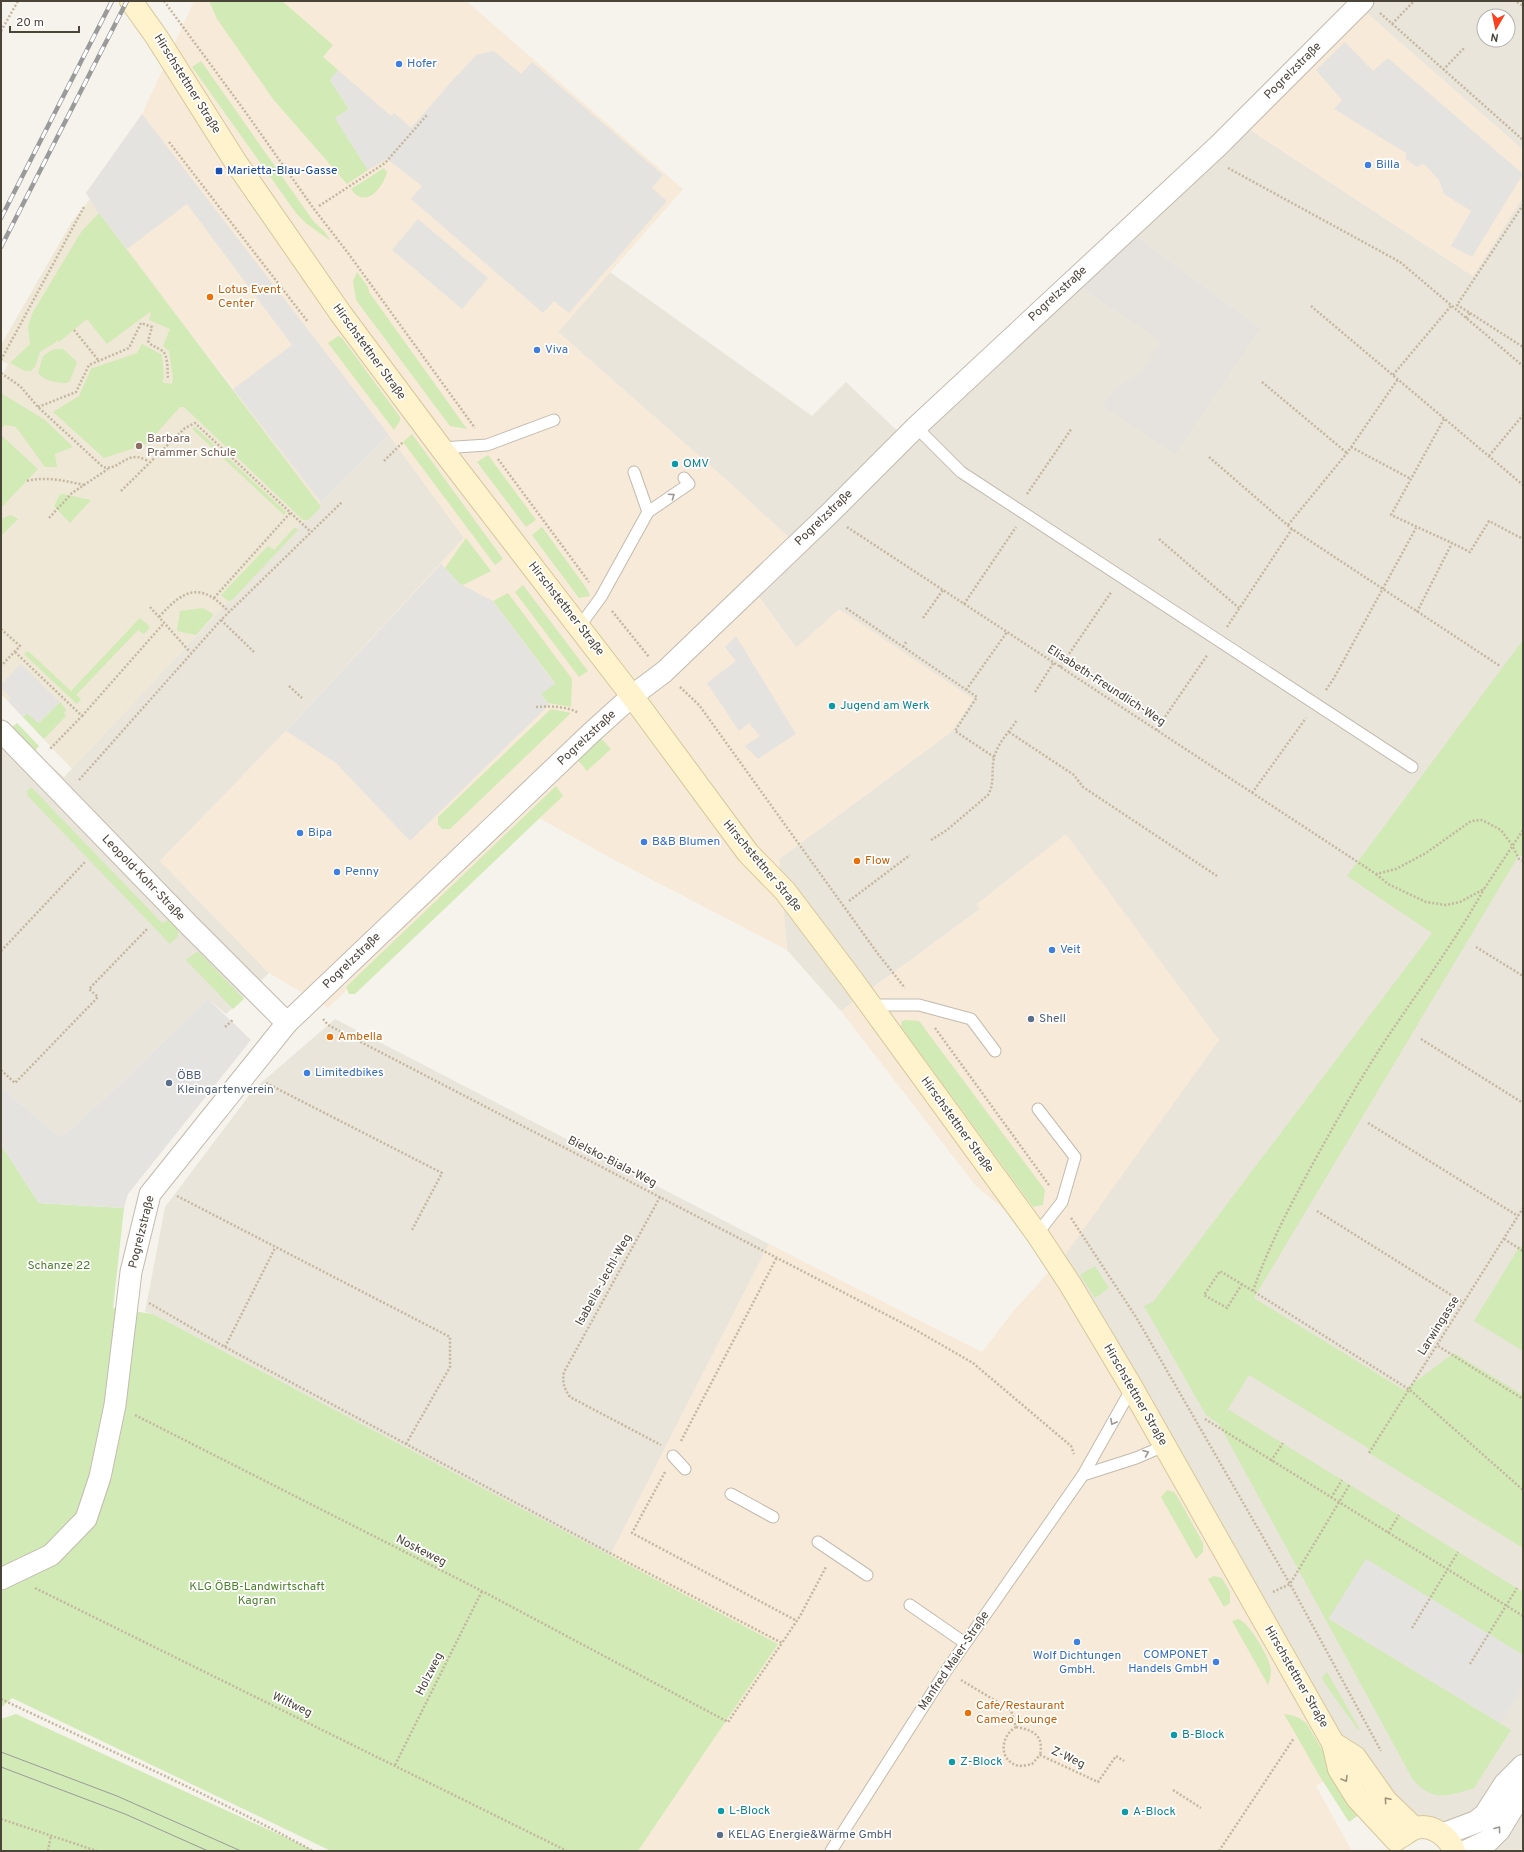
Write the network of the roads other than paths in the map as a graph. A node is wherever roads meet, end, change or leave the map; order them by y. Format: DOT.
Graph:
graph roads {
  1 [pos="131,1"];
  2 [pos="1369,5"];
  3 [pos="554,420"];
  4 [pos="916,427"];
  5 [pos="440,448"];
  6 [pos="634,472"];
  7 [pos="684,478"];
  8 [pos="648,512"];
  9 [pos="579,627"];
  10 [pos="632,696"];
  11 [pos="1,731"];
  12 [pos="1412,767"];
  13 [pos="870,1005"];
  14 [pos="287,1023"];
  15 [pos="995,1051"];
  16 [pos="1038,1109"];
  17 [pos="1036,1234"];
  18 [pos="1132,1388"];
  19 [pos="1164,1446"];
  20 [pos="672,1456"];
  21 [pos="685,1469"];
  22 [pos="1083,1475"];
  23 [pos="731,1494"];
  24 [pos="773,1517"];
  25 [pos="818,1542"];
  26 [pos="867,1575"];
  27 [pos="5,1577"];
  28 [pos="910,1605"];
  29 [pos="965,1643"];
  30 [pos="1333,1743"];
  31 [pos="1523,1767"];
  32 [pos="1414,1828"];
  33 [pos="1449,1843"];
  34 [pos="1393,1845"];
  35 [pos="831,1851"];
  36 [pos="1467,1851"];
  1 -- 5 [label="main road, Hirschstettner Straße"];
  2 -- 4 [label="street, Pogrelzstraße"];
  3 -- 5 [label="lane"];
  4 -- 10 [label="street, Pogrelzstraße"];
  4 -- 12 [label="lane"];
  5 -- 9 [label="main road, Hirschstettner Straße"];
  6 -- 8 [label="lane"];
  8 -- 7 [label="lane, one-way"];
  8 -- 9 [label="lane"];
  9 -- 10 [label="main road, Hirschstettner Straße"];
  10 -- 13 [label="main road, Hirschstettner Straße"];
  10 -- 14 [label="street, Pogrelzstraße"];
  11 -- 14 [label="street, Leopold-Kohr-Straße"];
  13 -- 15 [label="lane"];
  13 -- 17 [label="main road, Hirschstettner Straße"];
  14 -- 27 [label="street, Pogrelzstraße"];
  16 -- 17 [label="lane"];
  17 -- 18 [label="main road, Hirschstettner Straße"];
  18 -- 19 [label="main road, Hirschstettner Straße"];
  18 -- 22 [label="lane, Manfred Maier-Straße, one-way"];
  22 -- 19 [label="lane, one-way"];
  19 -- 30 [label="main road, Hirschstettner Straße"];
  20 -- 21 [label="lane"];
  22 -- 29 [label="lane, Manfred Maier-Straße"];
  23 -- 24 [label="lane"];
  25 -- 26 [label="lane"];
  28 -- 29 [label="lane"];
  29 -- 35 [label="lane, Manfred Maier-Straße"];
  32 -- 30 [label="main road, Hirschstettner Straße, one-way"];
  30 -- 34 [label="main road, Hirschstettner Straße, one-way"];
  31 -- 33 [label="street"];
  36 -- 31 [label="street, one-way"];
  32 -- 33 [label="main road"];
  32 -- 34 [label="main road, Hirschstettner Straße"];
}
